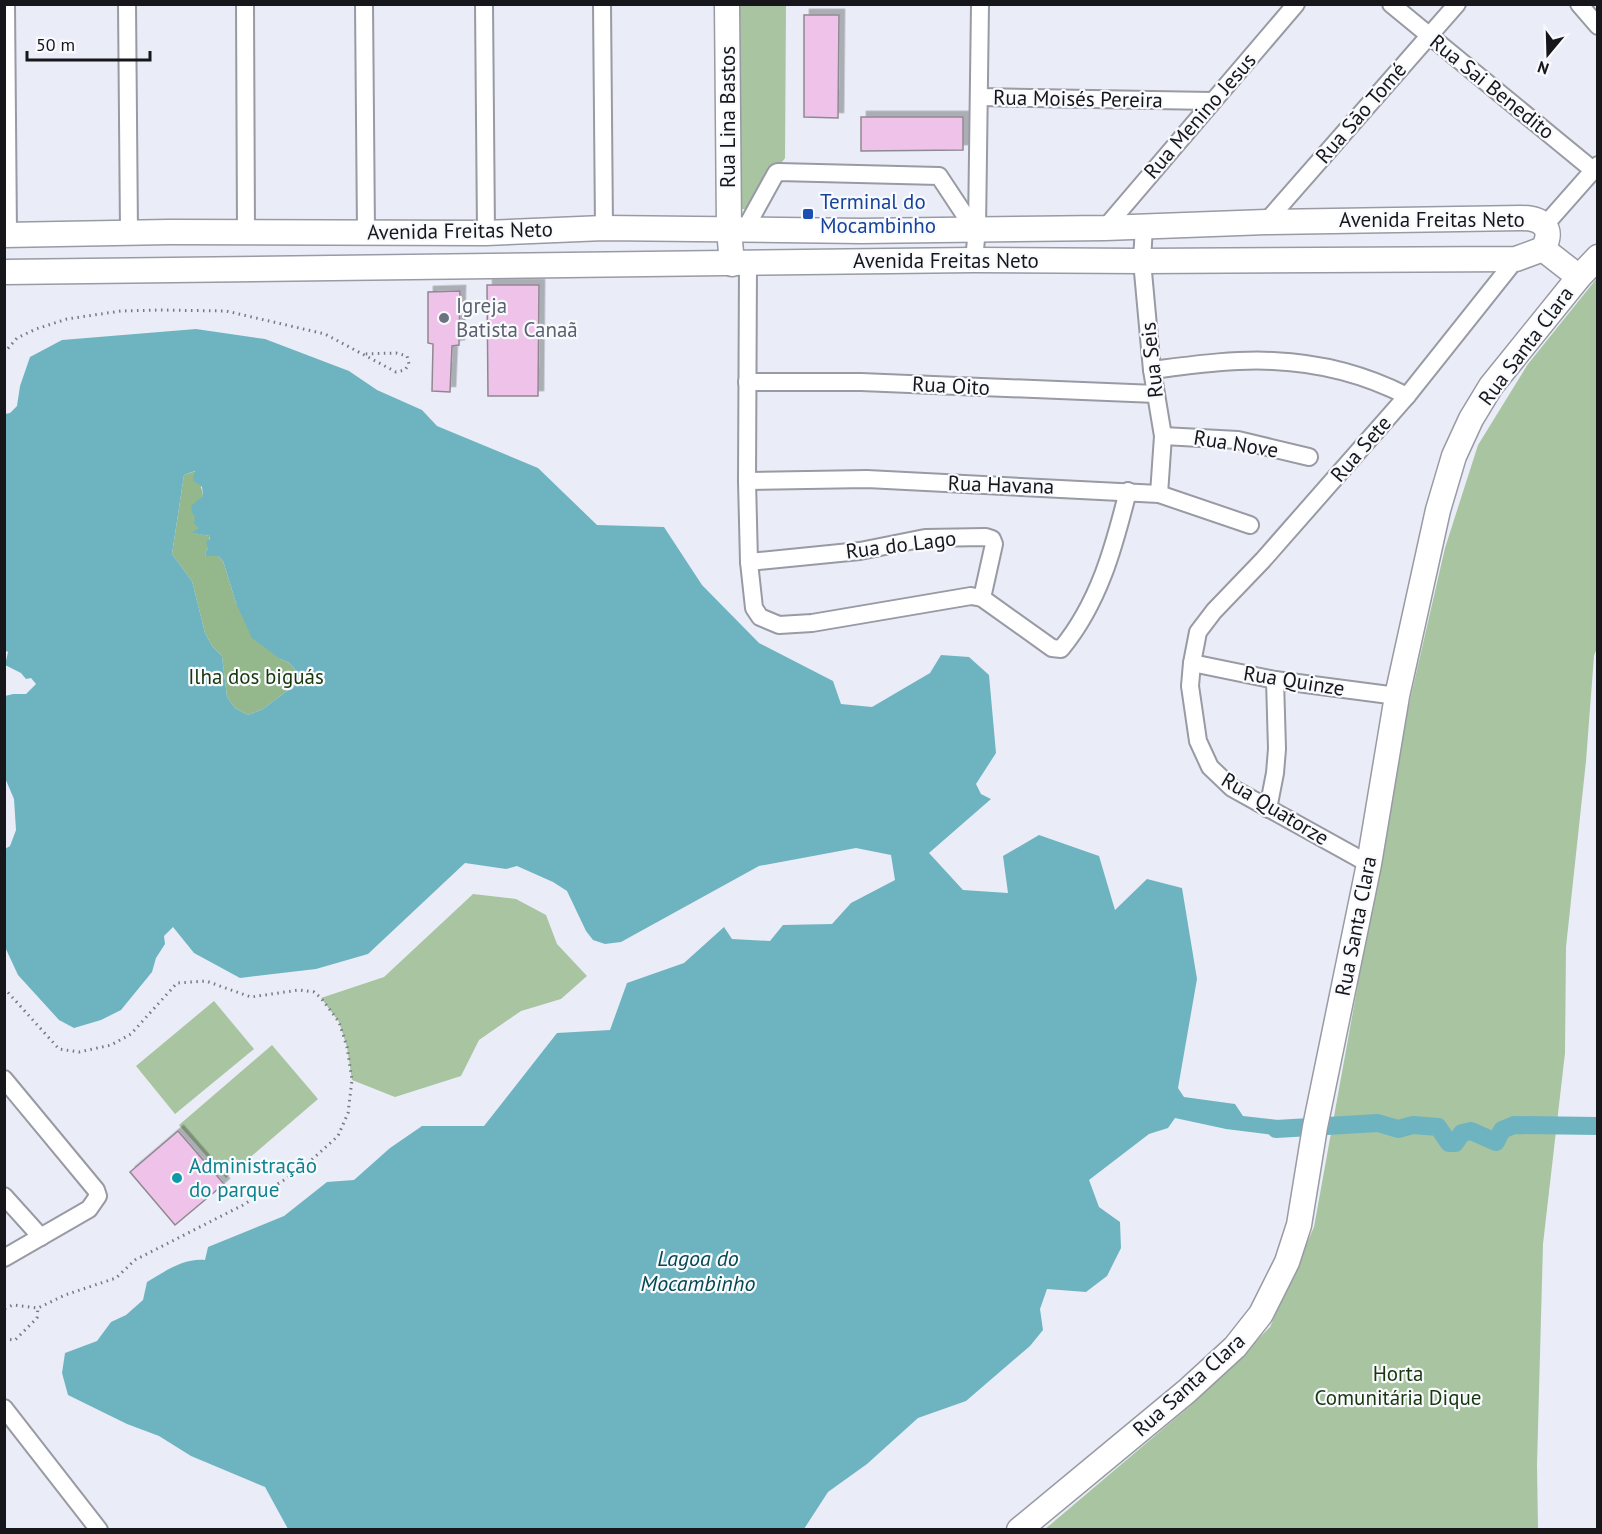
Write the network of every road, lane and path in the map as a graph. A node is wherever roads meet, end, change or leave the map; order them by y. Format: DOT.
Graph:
graph roads {
  1 [pos="6,4"];
  2 [pos="127,4"];
  3 [pos="244,4"];
  4 [pos="364,4"];
  5 [pos="484,4"];
  6 [pos="603,4"];
  7 [pos="727,4"];
  8 [pos="980,4"];
  9 [pos="1296,4"];
  10 [pos="1391,4"];
  11 [pos="1457,4"];
  12 [pos="1579,4"];
  13 [pos="1598,26"];
  14 [pos="1428,35"];
  15 [pos="979,97"];
  16 [pos="1213,101"];
  17 [pos="1595,167"];
  18 [pos="1266,222"];
  19 [pos="1545,225"];
  20 [pos="1144,226"];
  21 [pos="604,228"];
  22 [pos="1105,228"];
  23 [pos="737,229"];
  24 [pos="976,229"];
  25 [pos="408,231"];
  26 [pos="169,232"];
  27 [pos="366,232"];
  28 [pos="129,233"];
  29 [pos="246,233"];
  30 [pos="486,233"];
  31 [pos="6,235"];
  32 [pos="1543,249"];
  33 [pos="1598,257"];
  34 [pos="1516,259"];
  35 [pos="974,260"];
  36 [pos="1142,261"];
  37 [pos="740,264"];
  38 [pos="409,267"];
  39 [pos="171,269"];
  40 [pos="4,272"];
  41 [pos="1579,276"];
  42 [pos="4,353"];
  43 [pos="363,354"];
  44 [pos="1152,370"];
  45 [pos="747,382"];
  46 [pos="1156,394"];
  47 [pos="1407,396"];
  48 [pos="1162,436"];
  49 [pos="1310,457"];
  50 [pos="747,481"];
  51 [pos="1128,491"];
  52 [pos="1159,494"];
  53 [pos="1250,525"];
  54 [pos="749,562"];
  55 [pos="982,598"];
  56 [pos="1198,632"];
  57 [pos="1192,663"];
  58 [pos="1275,680"];
  59 [pos="1397,696"];
  60 [pos="1268,809"];
  61 [pos="1369,864"];
  62 [pos="4,988"];
  63 [pos="4,1079"];
  64 [pos="4,1196"];
  65 [pos="41,1237"];
  66 [pos="4,1258"];
  67 [pos="38,1308"];
  68 [pos="4,1309"];
  69 [pos="4,1339"];
  70 [pos="4,1408"];
  71 [pos="99,1530"];
  72 [pos="1019,1530"];
  1 -- 31 [label="street"];
  2 -- 28 [label="street"];
  3 -- 29 [label="street"];
  4 -- 27 [label="street"];
  5 -- 30 [label="street"];
  6 -- 21 [label="street"];
  7 -- 23 [label="main road, Rua Lina Bastos"];
  8 -- 15 [label="street"];
  9 -- 16 [label="street, Rua Menino Jesus"];
  10 -- 14 [label="street, Rua Sai Benedito"];
  11 -- 14 [label="street, Rua São Tomé"];
  12 -- 13 [label="street"];
  14 -- 17 [label="street, Rua Sai Benedito"];
  14 -- 18 [label="street, Rua São Tomé"];
  15 -- 16 [label="street, Rua Moisés Pereira"];
  15 -- 24 [label="street"];
  16 -- 22 [label="street, Rua Menino Jesus"];
  17 -- 19 [label="street"];
  18 -- 19 [label="main road, Avenida Freitas Neto"];
  18 -- 20 [label="main road, Avenida Freitas Neto"];
  19 -- 32 [label="main road, Avenida Freitas Neto"];
  20 -- 22 [label="main road, Avenida Freitas Neto"];
  20 -- 36 [label="street, Rua Seis"];
  21 -- 23 [label="main road, Avenida Freitas Neto"];
  21 -- 30 [label="main road, Avenida Freitas Neto"];
  22 -- 24 [label="main road, Avenida Freitas Neto"];
  23 -- 24 [label="main road, Avenida Freitas Neto"];
  23 -- 24 [label="street"];
  23 -- 37 [label="main road, Rua Lina Bastos"];
  24 -- 35 [label="street"];
  25 -- 27 [label="main road, Avenida Freitas Neto"];
  25 -- 30 [label="main road, Avenida Freitas Neto"];
  25 -- 38 [label="main road"];
  26 -- 28 [label="main road, Avenida Freitas Neto"];
  26 -- 29 [label="main road, Avenida Freitas Neto"];
  26 -- 39 [label="main road"];
  27 -- 29 [label="main road, Avenida Freitas Neto"];
  28 -- 31 [label="main road, Avenida Freitas Neto"];
  32 -- 34 [label="main road, Avenida Freitas Neto"];
  32 -- 41 [label="main road"];
  33 -- 41 [label="main road, Rua Santa Clara"];
  34 -- 36 [label="main road, Avenida Freitas Neto"];
  34 -- 47 [label="street, Rua Sete"];
  35 -- 36 [label="main road, Avenida Freitas Neto"];
  35 -- 37 [label="main road, Avenida Freitas Neto"];
  36 -- 44 [label="street, Rua Seis"];
  37 -- 38 [label="main road, Avenida Freitas Neto"];
  37 -- 45 [label="street"];
  38 -- 39 [label="main road, Avenida Freitas Neto"];
  39 -- 40 [label="main road, Avenida Freitas Neto"];
  41 -- 59 [label="main road, Rua Santa Clara"];
  42 -- 43 [label="path"];
  43 -- 43 [label="path"];
  44 -- 46 [label="street, Rua Seis"];
  44 -- 47 [label="street"];
  45 -- 46 [label="street, Rua Oito"];
  45 -- 50 [label="street"];
  46 -- 48 [label="street, Rua Seis"];
  47 -- 56 [label="street, Rua Sete"];
  48 -- 49 [label="street, Rua Nove"];
  48 -- 52 [label="street, Rua Seis"];
  50 -- 51 [label="street, Rua Havana"];
  50 -- 54 [label="street"];
  51 -- 52 [label="street, Rua Havana"];
  51 -- 55 [label="street"];
  52 -- 53 [label="street, Rua Havana"];
  54 -- 55 [label="street"];
  54 -- 55 [label="street, Rua do Lago"];
  56 -- 57 [label="street, Rua Quatorze"];
  57 -- 58 [label="street, Rua Quinze"];
  57 -- 60 [label="street, Rua Quatorze"];
  58 -- 59 [label="street, Rua Quinze"];
  58 -- 60 [label="street"];
  59 -- 61 [label="main road, Rua Santa Clara"];
  60 -- 61 [label="street, Rua Quatorze"];
  61 -- 72 [label="main road, Rua Santa Clara"];
  62 -- 67 [label="path"];
  63 -- 65 [label="street"];
  64 -- 65 [label="street"];
  65 -- 66 [label="street"];
  67 -- 68 [label="path"];
  67 -- 69 [label="path"];
  70 -- 71 [label="street"];
}
